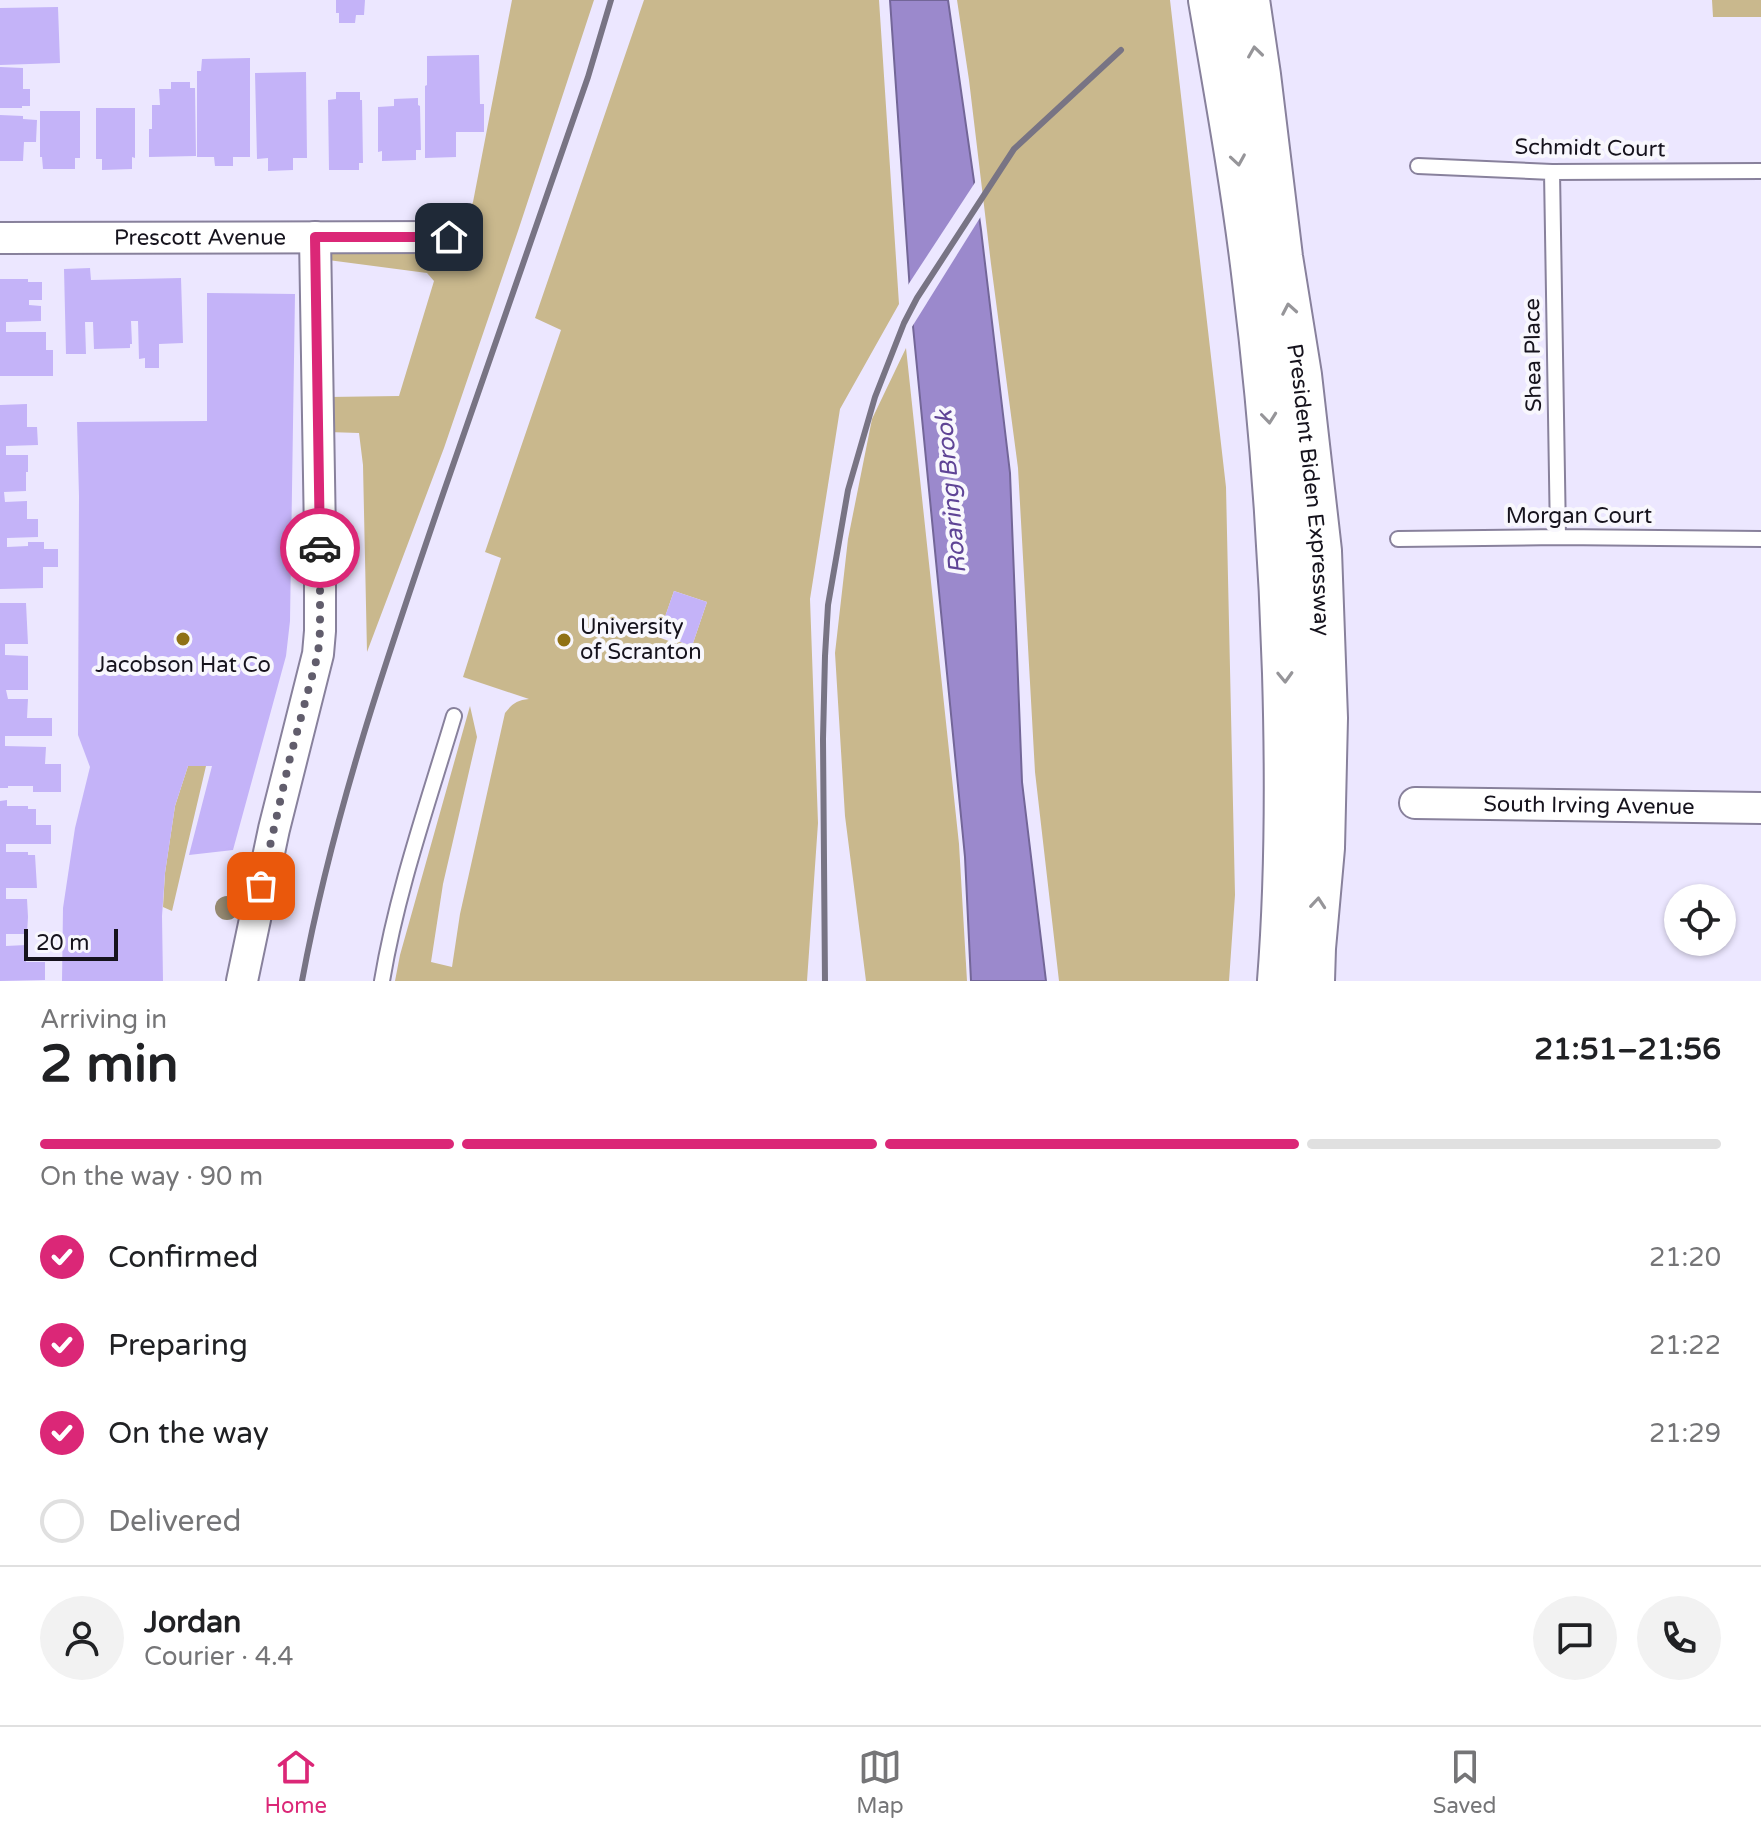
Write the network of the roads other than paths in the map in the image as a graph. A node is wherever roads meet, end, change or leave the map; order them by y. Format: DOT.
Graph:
graph roads {
  1 [pos="1211,0"];
  2 [pos="1247,0"];
  3 [pos="1418,166"];
  4 [pos="1761,171"];
  5 [pos="1552,172"];
  6 [pos="315,237"];
  7 [pos="449,237"];
  8 [pos="0,238"];
  9 [pos="1558,537"];
  10 [pos="1398,539"];
  11 [pos="1761,539"];
  12 [pos="454,716"];
  13 [pos="1415,803"];
  14 [pos="1761,808"];
  15 [pos="242,981"];
  16 [pos="382,981"];
  17 [pos="1280,981"];
  18 [pos="1312,981"];
  1 -- 17 [label="highway, President Biden Expressway, one-way"];
  18 -- 2 [label="highway, President Biden Expressway, one-way"];
  3 -- 5 [label="lane, Schmidt Court"];
  4 -- 5 [label="lane, Schmidt Court"];
  5 -- 9 [label="lane, Shea Place"];
  6 -- 7 [label="street, Prescott Avenue"];
  6 -- 8 [label="street, Prescott Avenue"];
  6 -- 15 [label="street"];
  9 -- 10 [label="lane, Morgan Court"];
  9 -- 11 [label="lane, Morgan Court"];
  12 -- 16 [label="lane"];
  13 -- 14 [label="street, South Irving Avenue"];
}
